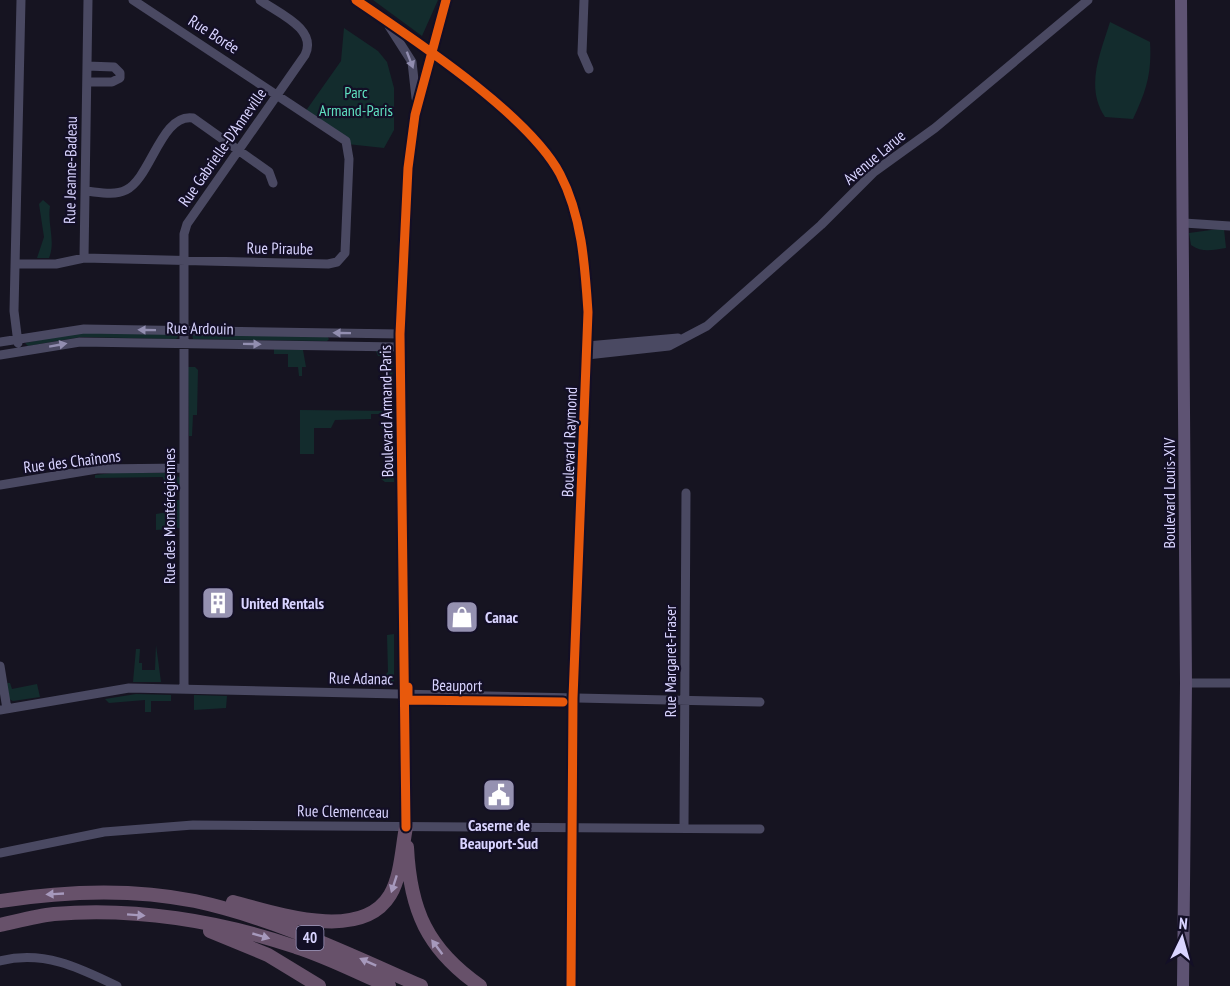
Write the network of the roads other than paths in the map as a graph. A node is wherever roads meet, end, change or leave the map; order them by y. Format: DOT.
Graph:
graph roads {
  1 [pos="21,0"];
  2 [pos="88,0"];
  3 [pos="134,0"];
  4 [pos="260,0"];
  5 [pos="356,0"];
  6 [pos="446,0"];
  7 [pos="584,0"];
  8 [pos="1088,0"];
  9 [pos="1181,0"];
  10 [pos="387,21"];
  11 [pos="431,54"];
  12 [pos="87,66"];
  13 [pos="589,69"];
  14 [pos="87,82"];
  15 [pos="278,94"];
  16 [pos="417,105"];
  17 [pos="238,150"];
  18 [pos="273,183"];
  19 [pos="84,191"];
  20 [pos="1184,223"];
  21 [pos="1230,226"];
  22 [pos="84,258"];
  23 [pos="184,260"];
  24 [pos="16,264"];
  25 [pos="184,330"];
  26 [pos="400,333"];
  27 [pos="18,339"];
  28 [pos="0,342"];
  29 [pos="184,343"];
  30 [pos="400,347"];
  31 [pos="587,351"];
  32 [pos="20,352"];
  33 [pos="0,355"];
  34 [pos="184,468"];
  35 [pos="0,485"];
  36 [pos="686,493"];
  37 [pos="0,666"];
  38 [pos="1186,683"];
  39 [pos="1230,683"];
  40 [pos="184,689"];
  41 [pos="404,694"];
  42 [pos="573,698"];
  43 [pos="685,700"];
  44 [pos="760,702"];
  45 [pos="4,709"];
  46 [pos="406,827"];
  47 [pos="571,827"];
  48 [pos="684,828"];
  49 [pos="760,829"];
  50 [pos="0,853"];
  51 [pos="0,901"];
  52 [pos="195,901"];
  53 [pos="183,920"];
  54 [pos="0,925"];
  55 [pos="0,961"];
  56 [pos="117,986"];
  57 [pos="318,986"];
  58 [pos="388,986"];
  59 [pos="422,986"];
  60 [pos="480,986"];
  61 [pos="571,986"];
  62 [pos="1183,986"];
  1 -- 24 [label="street"];
  2 -- 12 [label="street, Rue Jeanne-Badeau"];
  3 -- 15 [label="street, Rue Borée"];
  4 -- 15 [label="street, Rue Gabrielle-D'Anneville"];
  5 -- 10 [label="street, Boulevard Raymond"];
  6 -- 11 [label="street, Boulevard Armand-Paris"];
  7 -- 13 [label="street"];
  8 -- 31 [label="street, Avenue Larue"];
  9 -- 20 [label="main road, Boulevard Louis-XIV"];
  10 -- 11 [label="street, Boulevard Raymond"];
  10 -- 16 [label="street, one-way"];
  11 -- 16 [label="street, Boulevard Armand-Paris"];
  11 -- 31 [label="street, Boulevard Raymond"];
  12 -- 14 [label="street, Rue Jeanne-Badeau"];
  12 -- 14 [label="street"];
  14 -- 19 [label="street, Rue Jeanne-Badeau"];
  15 -- 17 [label="street, Rue Gabrielle-D'Anneville"];
  15 -- 23 [label="street, Rue Piraube"];
  16 -- 26 [label="street, Boulevard Armand-Paris"];
  17 -- 18 [label="street"];
  17 -- 19 [label="street"];
  17 -- 23 [label="street, Rue Gabrielle-D'Anneville"];
  19 -- 22 [label="street, Rue Jeanne-Badeau"];
  20 -- 21 [label="street"];
  20 -- 38 [label="main road, Boulevard Louis-XIV"];
  22 -- 23 [label="street, Rue Piraube"];
  22 -- 24 [label="street, Rue Piraube"];
  23 -- 25 [label="street, Rue Gabrielle-D'Anneville"];
  24 -- 27 [label="street"];
  26 -- 25 [label="street, Rue Ardouin, one-way"];
  25 -- 27 [label="street, Rue Ardouin, one-way"];
  25 -- 29 [label="street, Rue Gabrielle-D'Anneville"];
  26 -- 30 [label="street, Boulevard Armand-Paris"];
  27 -- 28 [label="street, Rue Ardouin"];
  27 -- 32 [label="street"];
  29 -- 30 [label="street, Rue Ardouin, one-way"];
  32 -- 29 [label="street, Rue Ardouin, one-way"];
  29 -- 34 [label="street, Rue des Montérégiennes"];
  30 -- 41 [label="street, Boulevard Armand-Paris"];
  31 -- 42 [label="street, Boulevard Raymond"];
  32 -- 33 [label="street, Rue Ardouin"];
  34 -- 35 [label="street, Rue des Chaînons"];
  34 -- 40 [label="street, Rue des Montérégiennes"];
  36 -- 43 [label="street, Rue Margaret-Fraser"];
  37 -- 45 [label="street"];
  38 -- 39 [label="street"];
  38 -- 62 [label="main road, Boulevard Louis-XIV"];
  40 -- 41 [label="street, Rue Adanac"];
  40 -- 45 [label="street, Rue Adanac"];
  41 -- 42 [label="street, Rue Adanac"];
  41 -- 46 [label="street, Boulevard Armand-Paris"];
  42 -- 43 [label="street, Rue Adanac"];
  42 -- 47 [label="street, Boulevard Raymond"];
  43 -- 44 [label="street, Rue Adanac"];
  43 -- 48 [label="street, Rue Margaret-Fraser"];
  46 -- 47 [label="street, Rue Clemenceau"];
  46 -- 50 [label="street, Rue Clemenceau"];
  46 -- 52 [label="highway, one-way"];
  60 -- 46 [label="highway, one-way"];
  47 -- 48 [label="street, Rue Clemenceau"];
  47 -- 61 [label="street, Boulevard Raymond"];
  48 -- 49 [label="street, Rue Clemenceau"];
  52 -- 51 [label="highway, 40, one-way"];
  59 -- 52 [label="highway, 40, one-way"];
  54 -- 53 [label="highway, 40, one-way"];
  53 -- 57 [label="highway"];
  53 -- 58 [label="highway, 40, one-way"];
  55 -- 56 [label="street"];
}
